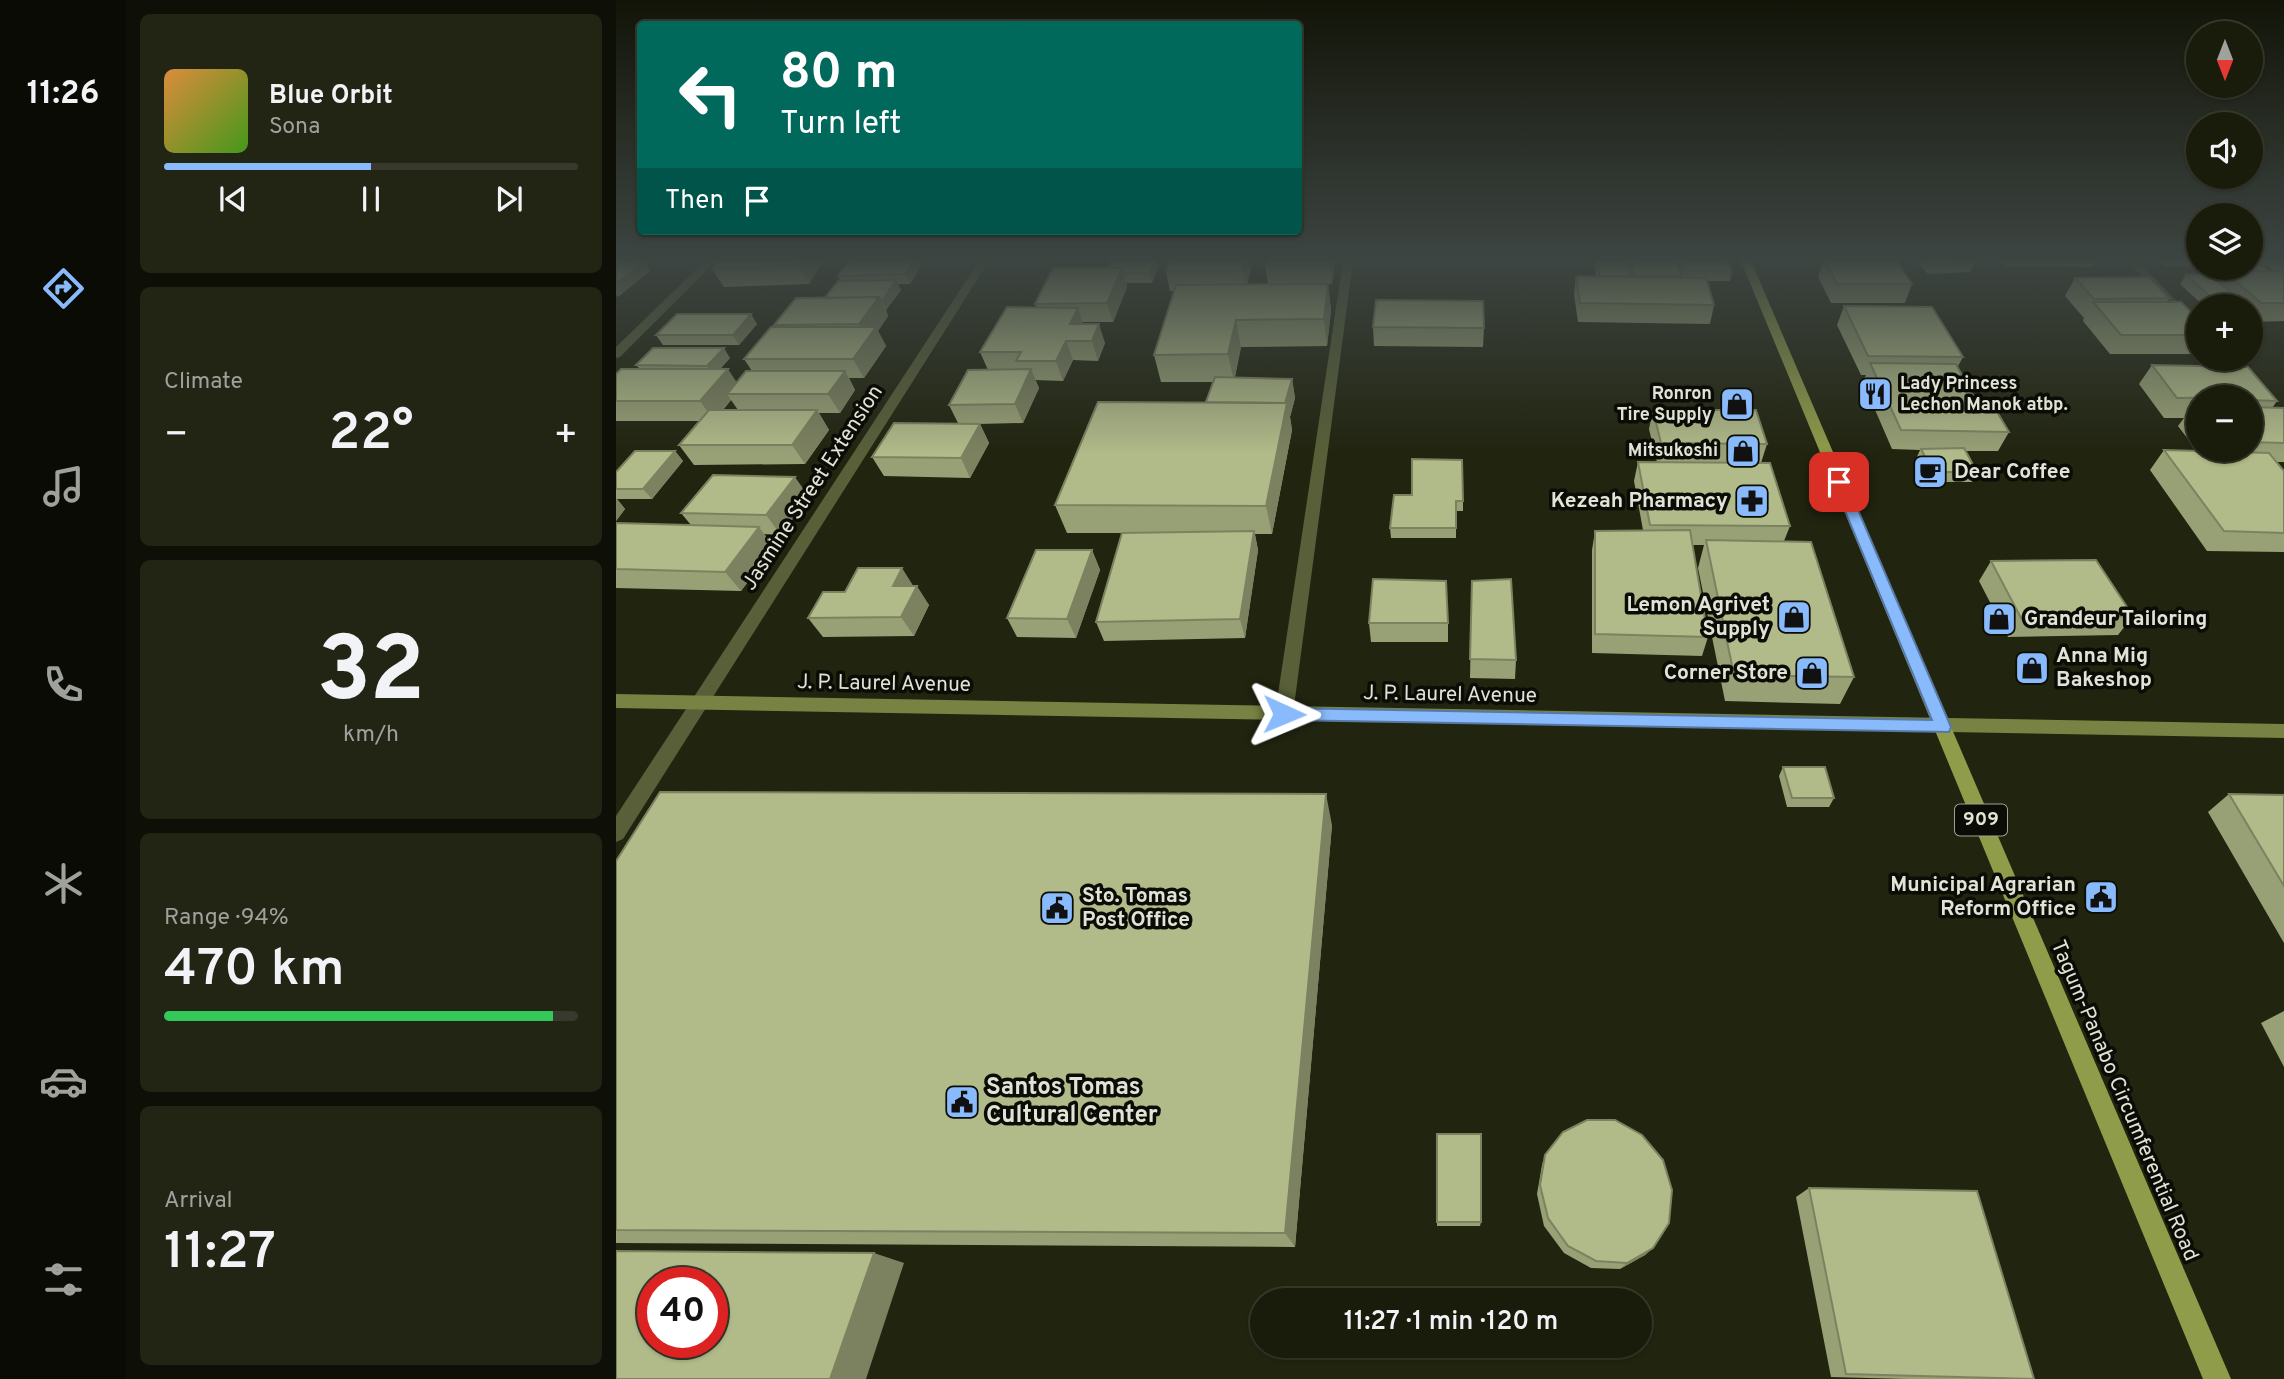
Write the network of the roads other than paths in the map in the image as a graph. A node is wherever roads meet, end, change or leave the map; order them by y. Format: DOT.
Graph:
graph roads {
  1 [pos="645,325"];
  2 [pos="943,325"];
  3 [pos="1339,325"];
  4 [pos="1773,325"];
  5 [pos="616,354"];
  6 [pos="2237,371"];
  7 [pos="2250,385"];
  8 [pos="616,701"];
  9 [pos="701,703"];
  10 [pos="1284,714"];
  11 [pos="1943,727"];
  12 [pos="2284,731"];
  13 [pos="616,833"];
  14 [pos="2217,1379"];
  1 -- 5 [label="street"];
  2 -- 9 [label="street, Jasmine Street Extension"];
  3 -- 10 [label="street"];
  4 -- 11 [label="main road, Tagum-Panabo Circumferential Road / 909"];
  6 -- 7 [label="street"];
  8 -- 9 [label="street, J. P. Laurel Avenue"];
  9 -- 10 [label="street, J. P. Laurel Avenue"];
  9 -- 13 [label="street, Jasmine Street Extension"];
  10 -- 11 [label="street, J. P. Laurel Avenue"];
  11 -- 12 [label="street, J. P. Laurel Avenue"];
  11 -- 14 [label="main road, Tagum-Panabo Circumferential Road / 909"];
}
